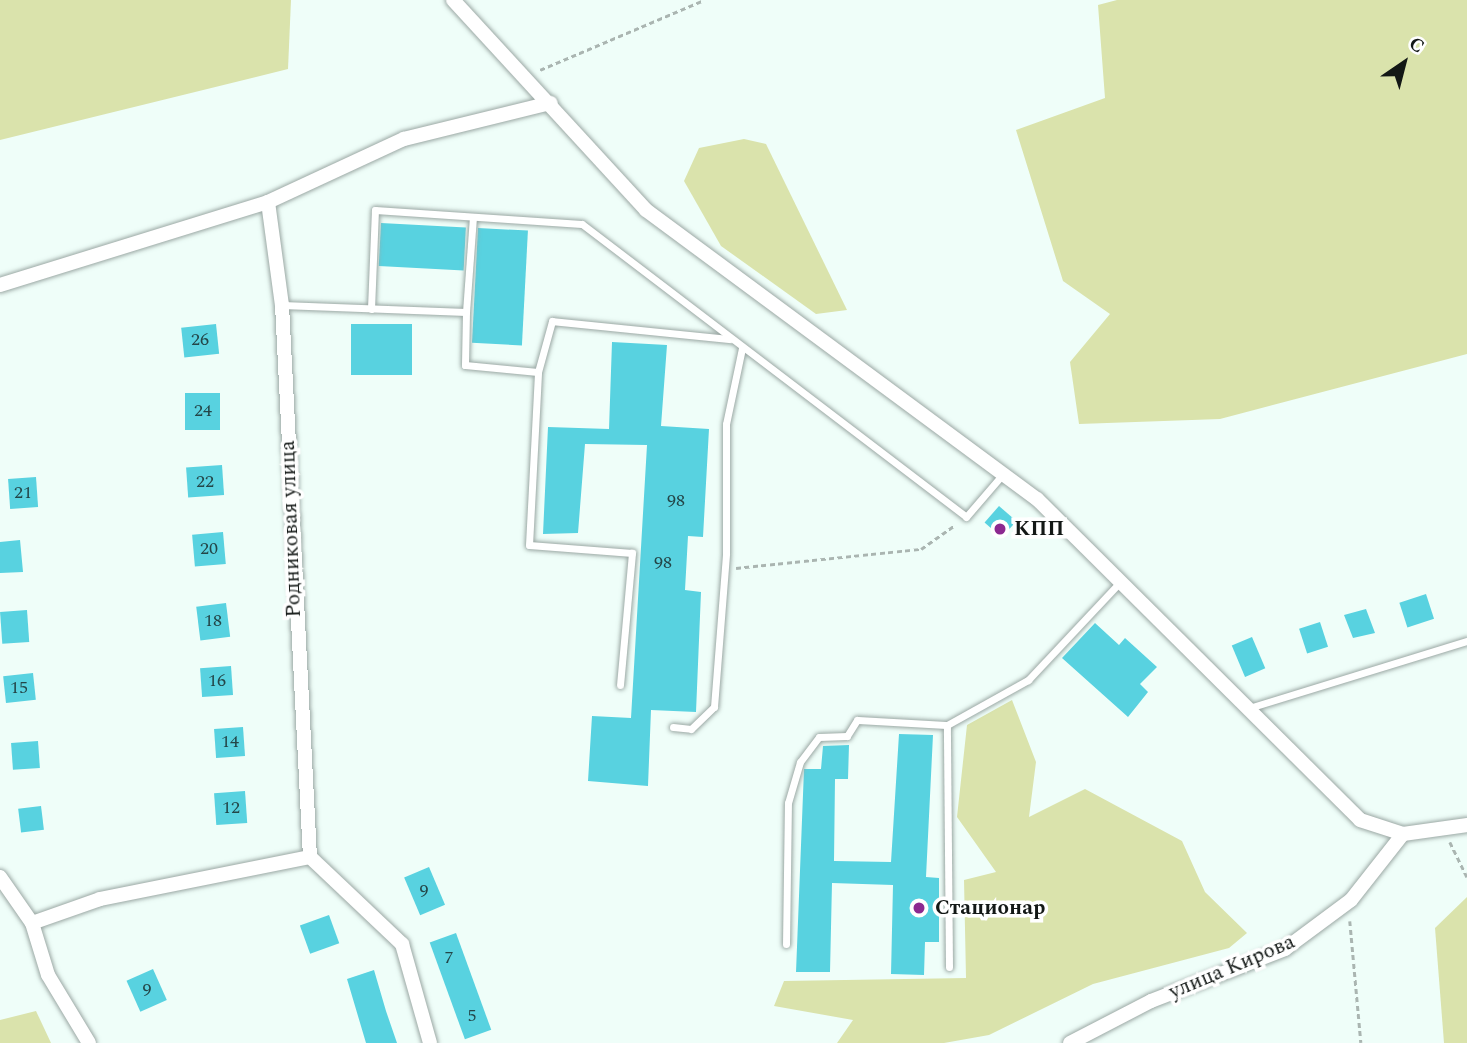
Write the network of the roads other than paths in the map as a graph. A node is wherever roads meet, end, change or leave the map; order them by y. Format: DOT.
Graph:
graph roads {
  1 [pos="453,0"];
  2 [pos="551,103"];
  3 [pos="268,202"];
  4 [pos="473,217"];
  5 [pos="0,285"];
  6 [pos="282,305"];
  7 [pos="370,309"];
  8 [pos="466,312"];
  9 [pos="730,339"];
  10 [pos="742,348"];
  11 [pos="538,372"];
  12 [pos="1003,474"];
  13 [pos="1122,579"];
  14 [pos="1467,641"];
  15 [pos="620,685"];
  16 [pos="1249,708"];
  17 [pos="947,725"];
  18 [pos="673,727"];
  19 [pos="1467,825"];
  20 [pos="1403,834"];
  21 [pos="310,857"];
  22 [pos="0,877"];
  23 [pos="32,923"];
  24 [pos="786,944"];
  25 [pos="948,967"];
  26 [pos="89,1043"];
  27 [pos="430,1043"];
  28 [pos="1070,1043"];
  1 -- 2 [label="street"];
  2 -- 3 [label="street"];
  2 -- 12 [label="street"];
  3 -- 5 [label="street"];
  3 -- 6 [label="street, Родниковая улица"];
  4 -- 7 [label="lane"];
  4 -- 8 [label="lane"];
  4 -- 9 [label="lane"];
  6 -- 7 [label="lane"];
  6 -- 21 [label="street, Родниковая улица"];
  7 -- 8 [label="lane"];
  8 -- 11 [label="lane"];
  9 -- 10 [label="lane"];
  9 -- 11 [label="lane"];
  10 -- 12 [label="lane"];
  10 -- 18 [label="lane"];
  11 -- 15 [label="lane"];
  12 -- 13 [label="street"];
  13 -- 16 [label="street"];
  13 -- 17 [label="lane"];
  14 -- 16 [label="lane"];
  16 -- 20 [label="street"];
  17 -- 24 [label="lane"];
  17 -- 25 [label="lane"];
  19 -- 20 [label="street"];
  20 -- 28 [label="street, улица Кирова"];
  21 -- 23 [label="street"];
  21 -- 27 [label="street"];
  22 -- 23 [label="street"];
  23 -- 26 [label="street"];
}
